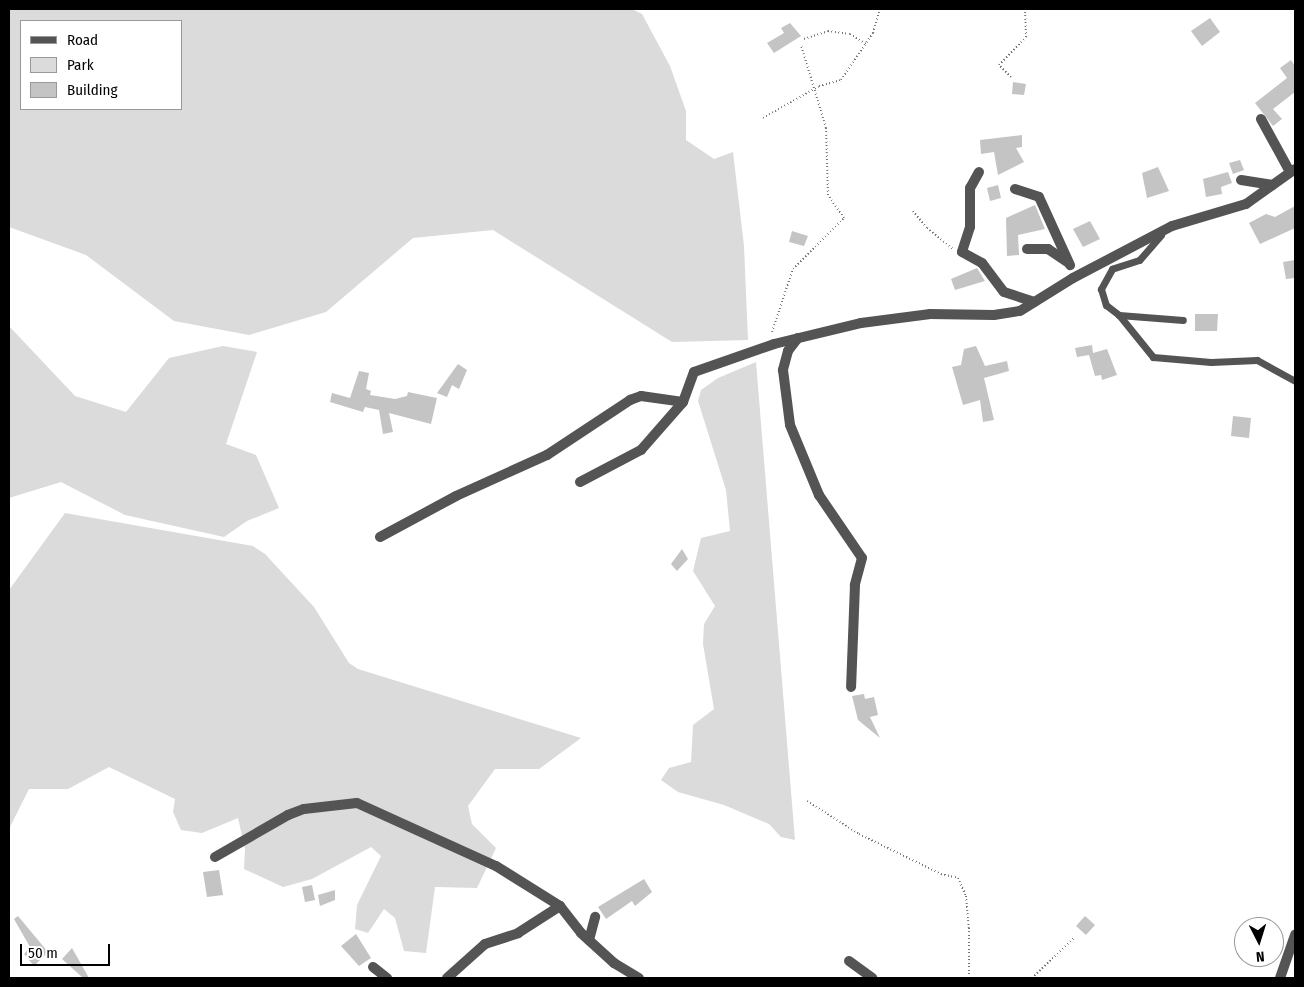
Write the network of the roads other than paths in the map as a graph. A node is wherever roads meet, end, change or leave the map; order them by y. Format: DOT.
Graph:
graph roads {
  1 [pos="1261,119"];
  2 [pos="1293,170"];
  3 [pos="978,172"];
  4 [pos="1241,180"];
  5 [pos="1273,185"];
  6 [pos="1015,189"];
  7 [pos="1168,228"];
  8 [pos="1027,249"];
  9 [pos="1070,265"];
  10 [pos="1077,275"];
  11 [pos="1034,302"];
  12 [pos="1119,315"];
  13 [pos="1183,320"];
  14 [pos="798,338"];
  15 [pos="1295,381"];
  16 [pos="683,402"];
  17 [pos="580,482"];
  18 [pos="380,537"];
  19 [pos="851,687"];
  20 [pos="215,857"];
  21 [pos="560,906"];
  22 [pos="595,917"];
  23 [pos="1295,935"];
  24 [pos="589,940"];
  25 [pos="849,961"];
  26 [pos="373,967"];
  27 [pos="387,978"];
  28 [pos="447,978"];
  29 [pos="639,978"];
  30 [pos="872,978"];
  31 [pos="1280,978"];
  1 -- 2 [label="street"];
  2 -- 5 [label="street"];
  3 -- 11 [label="street"];
  4 -- 5 [label="street"];
  5 -- 7 [label="street"];
  6 -- 9 [label="street"];
  7 -- 10 [label="street"];
  7 -- 12 [label="lane"];
  8 -- 9 [label="street"];
  9 -- 10 [label="street"];
  10 -- 11 [label="street"];
  11 -- 14 [label="street"];
  12 -- 13 [label="lane"];
  12 -- 15 [label="lane"];
  14 -- 16 [label="street"];
  14 -- 19 [label="street"];
  16 -- 17 [label="street"];
  16 -- 18 [label="street"];
  20 -- 21 [label="street"];
  21 -- 24 [label="street"];
  21 -- 28 [label="street"];
  22 -- 24 [label="street"];
  23 -- 31 [label="street"];
  24 -- 29 [label="street"];
  25 -- 30 [label="street"];
  26 -- 27 [label="street"];
}
